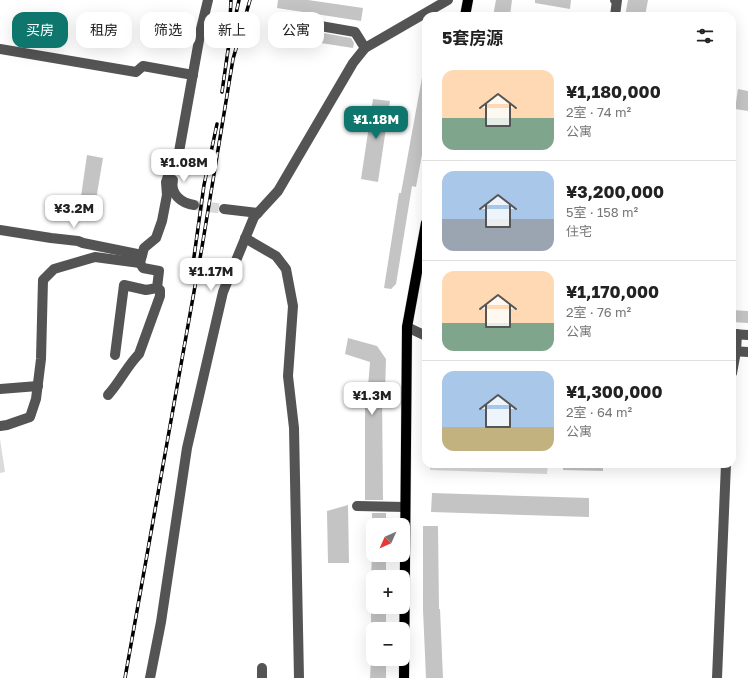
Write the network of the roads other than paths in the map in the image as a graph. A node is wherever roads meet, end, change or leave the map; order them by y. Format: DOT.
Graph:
graph roads {
  1 [pos="208,0"];
  2 [pos="448,0"];
  3 [pos="468,0"];
  4 [pos="615,0"];
  5 [pos="427,12"];
  6 [pos="466,12"];
  7 [pos="616,12"];
  8 [pos="422,15"];
  9 [pos="324,27"];
  10 [pos="365,48"];
  11 [pos="0,49"];
  12 [pos="193,75"];
  13 [pos="177,163"];
  14 [pos="194,205"];
  15 [pos="224,210"];
  16 [pos="258,213"];
  17 [pos="0,230"];
  18 [pos="245,238"];
  19 [pos="422,245"];
  20 [pos="141,259"];
  21 [pos="157,288"];
  22 [pos="407,327"];
  23 [pos="422,327"];
  24 [pos="422,334"];
  25 [pos="736,334"];
  26 [pos="748,335"];
  27 [pos="736,351"];
  28 [pos="748,352"];
  29 [pos="115,355"];
  30 [pos="38,386"];
  31 [pos="0,389"];
  32 [pos="108,395"];
  33 [pos="0,426"];
  34 [pos="726,468"];
  35 [pos="357,506"];
  36 [pos="406,507"];
  37 [pos="150,678"];
  38 [pos="299,678"];
  39 [pos="404,678"];
  40 [pos="717,678"];
  1 -- 12 [label="street"];
  2 -- 5 [label="street"];
  3 -- 6 [label="main road"];
  4 -- 7 [label="street"];
  8 -- 10 [label="street"];
  9 -- 10 [label="street"];
  10 -- 16 [label="street"];
  11 -- 12 [label="street"];
  12 -- 13 [label="street"];
  13 -- 14 [label="street"];
  13 -- 20 [label="street"];
  15 -- 16 [label="street"];
  16 -- 18 [label="street"];
  17 -- 20 [label="street"];
  18 -- 37 [label="street"];
  18 -- 38 [label="street"];
  19 -- 22 [label="main road"];
  20 -- 21 [label="street"];
  20 -- 30 [label="street"];
  21 -- 29 [label="street"];
  21 -- 32 [label="street"];
  22 -- 23 [label="street"];
  22 -- 24 [label="street"];
  22 -- 36 [label="main road"];
  25 -- 26 [label="street"];
  27 -- 28 [label="street"];
  30 -- 31 [label="street"];
  30 -- 33 [label="street"];
  34 -- 40 [label="street"];
  35 -- 36 [label="street"];
  36 -- 39 [label="main road"];
}
